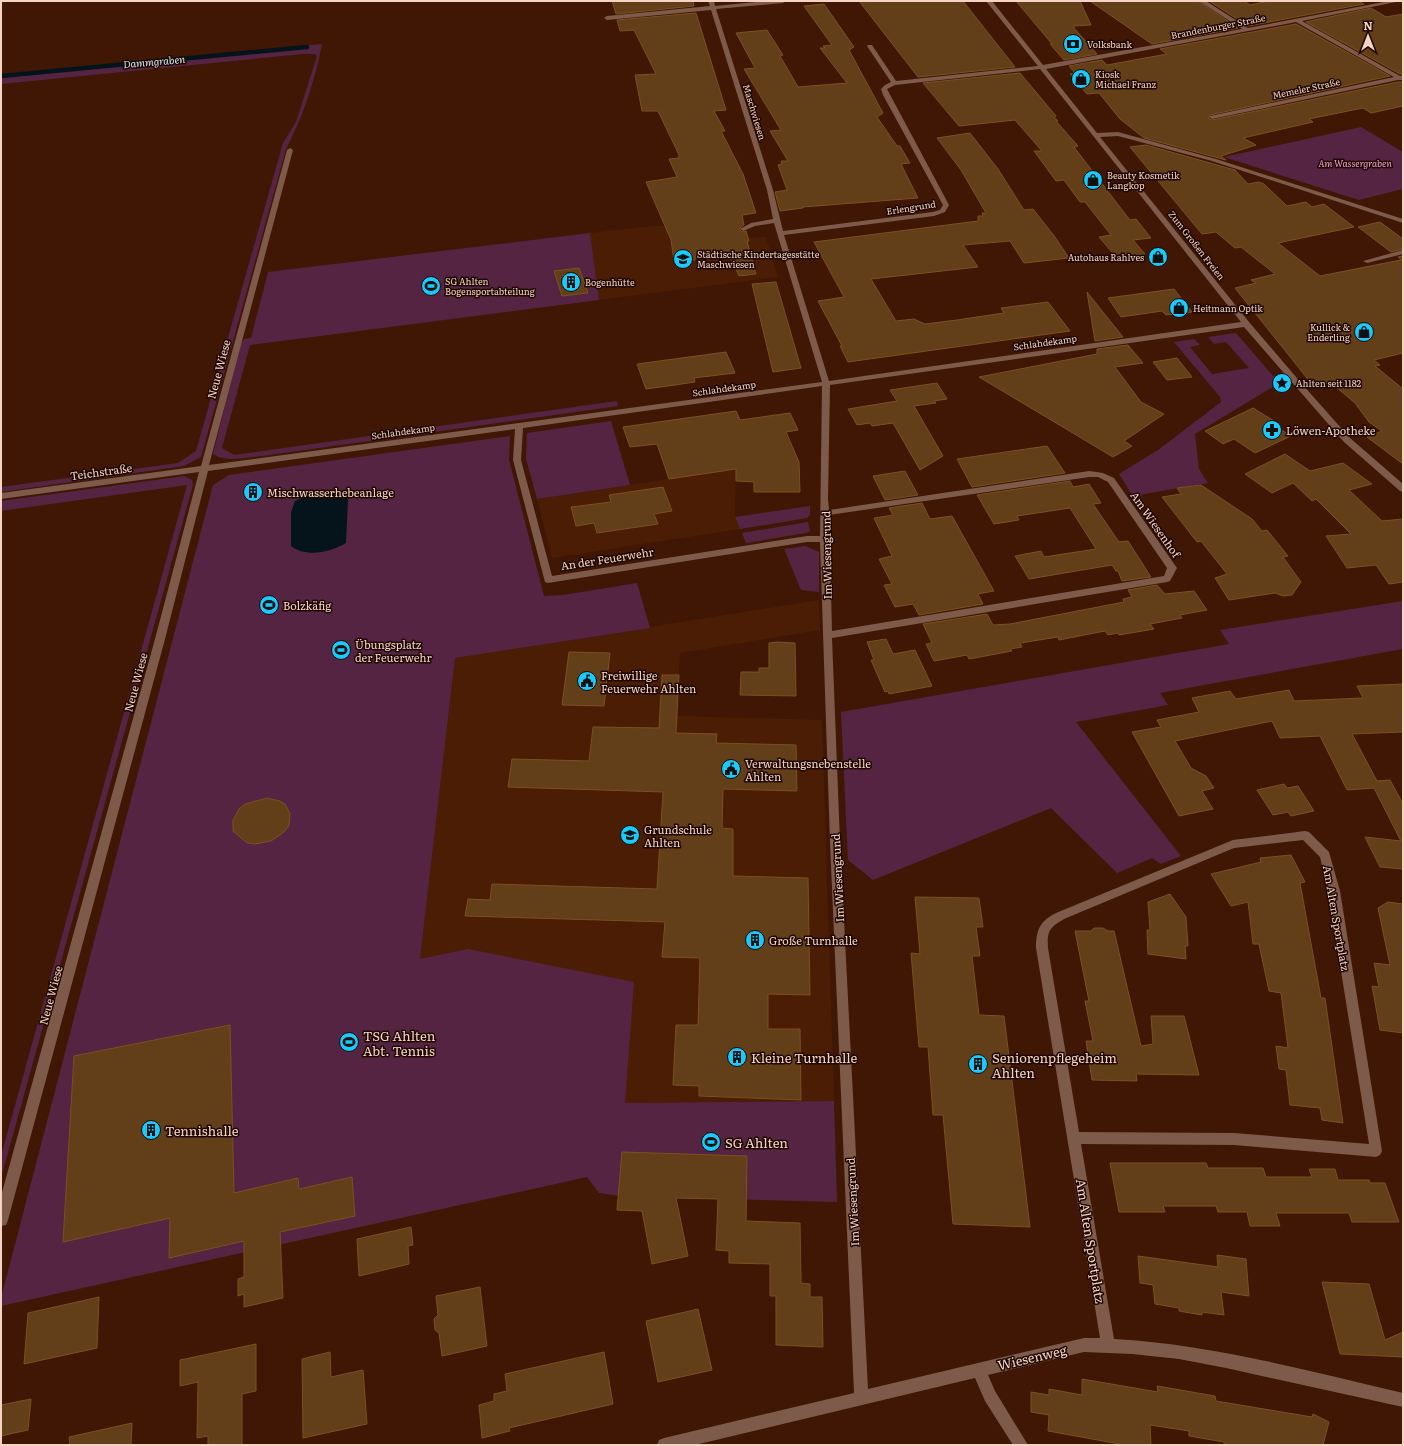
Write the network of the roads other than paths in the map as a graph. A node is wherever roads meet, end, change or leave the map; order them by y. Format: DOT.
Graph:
graph roads {
  1 [pos="783,1"];
  2 [pos="989,1"];
  3 [pos="1202,1"];
  4 [pos="1374,1"];
  5 [pos="1398,1"];
  6 [pos="712,4"];
  7 [pos="1380,4"];
  8 [pos="607,18"];
  9 [pos="1296,20"];
  10 [pos="1248,30"];
  11 [pos="870,46"];
  12 [pos="1042,68"];
  13 [pos="1401,79"];
  14 [pos="894,83"];
  15 [pos="1212,117"];
  16 [pos="1096,135"];
  17 [pos="290,150"];
  18 [pos="1403,221"];
  19 [pos="777,222"];
  20 [pos="743,228"];
  21 [pos="780,233"];
  22 [pos="1403,252"];
  23 [pos="1367,261"];
  24 [pos="1246,324"];
  25 [pos="826,383"];
  26 [pos="519,426"];
  27 [pos="204,468"];
  28 [pos="1403,489"];
  29 [pos="1,496"];
  30 [pos="825,513"];
  31 [pos="824,539"];
  32 [pos="828,635"];
  33 [pos="1074,1138"];
  34 [pos="1,1220"];
  35 [pos="1108,1345"];
  36 [pos="979,1370"];
  37 [pos="861,1397"];
  38 [pos="1403,1400"];
  39 [pos="664,1445"];
  40 [pos="1021,1445"];
  1 -- 6 [label="street"];
  2 -- 12 [label="street, Zum Großen Freien"];
  3 -- 10 [label="street"];
  4 -- 7 [label="street"];
  5 -- 7 [label="street, Brandenburger Straße"];
  6 -- 8 [label="street"];
  6 -- 19 [label="street, Maschwiesen"];
  7 -- 9 [label="street, Brandenburger Straße"];
  9 -- 10 [label="street, Brandenburger Straße"];
  9 -- 13 [label="street"];
  10 -- 12 [label="street, Brandenburger Straße"];
  11 -- 14 [label="street"];
  12 -- 14 [label="street"];
  12 -- 16 [label="street, Zum Großen Freien"];
  13 -- 15 [label="street, Memeler Straße"];
  14 -- 21 [label="street, Erlengrund"];
  16 -- 18 [label="street"];
  16 -- 24 [label="street, Zum Großen Freien"];
  17 -- 27 [label="street, Neue Wiese"];
  19 -- 20 [label="street"];
  19 -- 21 [label="street, Maschwiesen"];
  21 -- 25 [label="street, Maschwiesen"];
  22 -- 23 [label="street"];
  24 -- 25 [label="street, Schlahdekamp"];
  24 -- 28 [label="street, Zum Großen Freien"];
  25 -- 26 [label="street, Schlahdekamp"];
  25 -- 30 [label="street, Im Wiesengrund"];
  26 -- 27 [label="street, Schlahdekamp"];
  26 -- 31 [label="street, An der Feuerwehr"];
  27 -- 29 [label="street, Teichstraße"];
  27 -- 34 [label="street, Neue Wiese"];
  30 -- 31 [label="street, Im Wiesengrund"];
  30 -- 32 [label="street, Am Wiesenhof"];
  31 -- 32 [label="street, Im Wiesengrund"];
  32 -- 37 [label="street, Im Wiesengrund"];
  33 -- 33 [label="street, Am Alten Sportplatz"];
  33 -- 35 [label="street, Am Alten Sportplatz"];
  35 -- 36 [label="street, Wiesenweg"];
  35 -- 38 [label="street, Wiesenweg"];
  36 -- 37 [label="street, Wiesenweg"];
  36 -- 40 [label="street"];
  37 -- 39 [label="street, Wiesenweg"];
}
